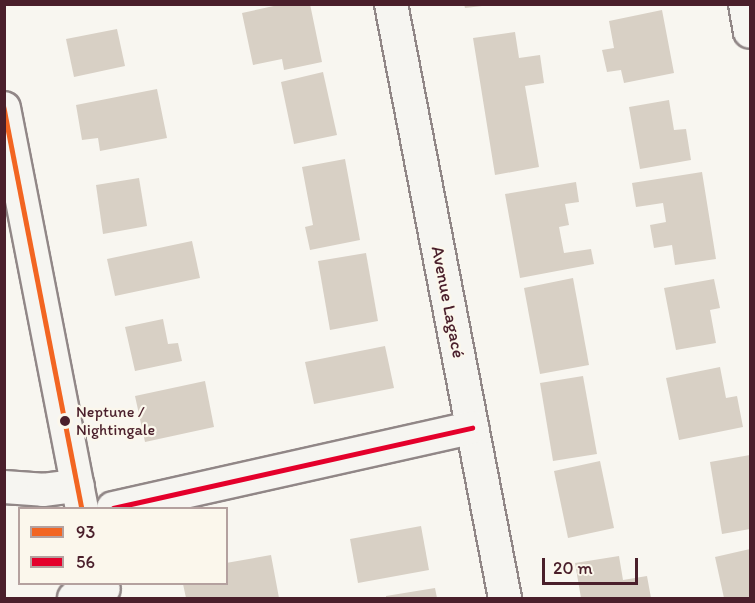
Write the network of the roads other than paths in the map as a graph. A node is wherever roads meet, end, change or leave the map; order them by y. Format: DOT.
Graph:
graph roads {
  1 [pos="391,4"];
  2 [pos="745,4"];
  3 [pos="750,32"];
  4 [pos="4,108"];
  5 [pos="472,428"];
  6 [pos="4,487"];
  7 [pos="80,497"];
  8 [pos="117,507"];
  9 [pos="104,590"];
  10 [pos="74,598"];
  11 [pos="505,598"];
  1 -- 5 [label="street, Avenue Lagacé"];
  2 -- 3 [label="street"];
  4 -- 7 [label="street"];
  5 -- 8 [label="street"];
  5 -- 11 [label="street, Avenue Lagacé"];
  6 -- 7 [label="street"];
  9 -- 10 [label="street"];
}
